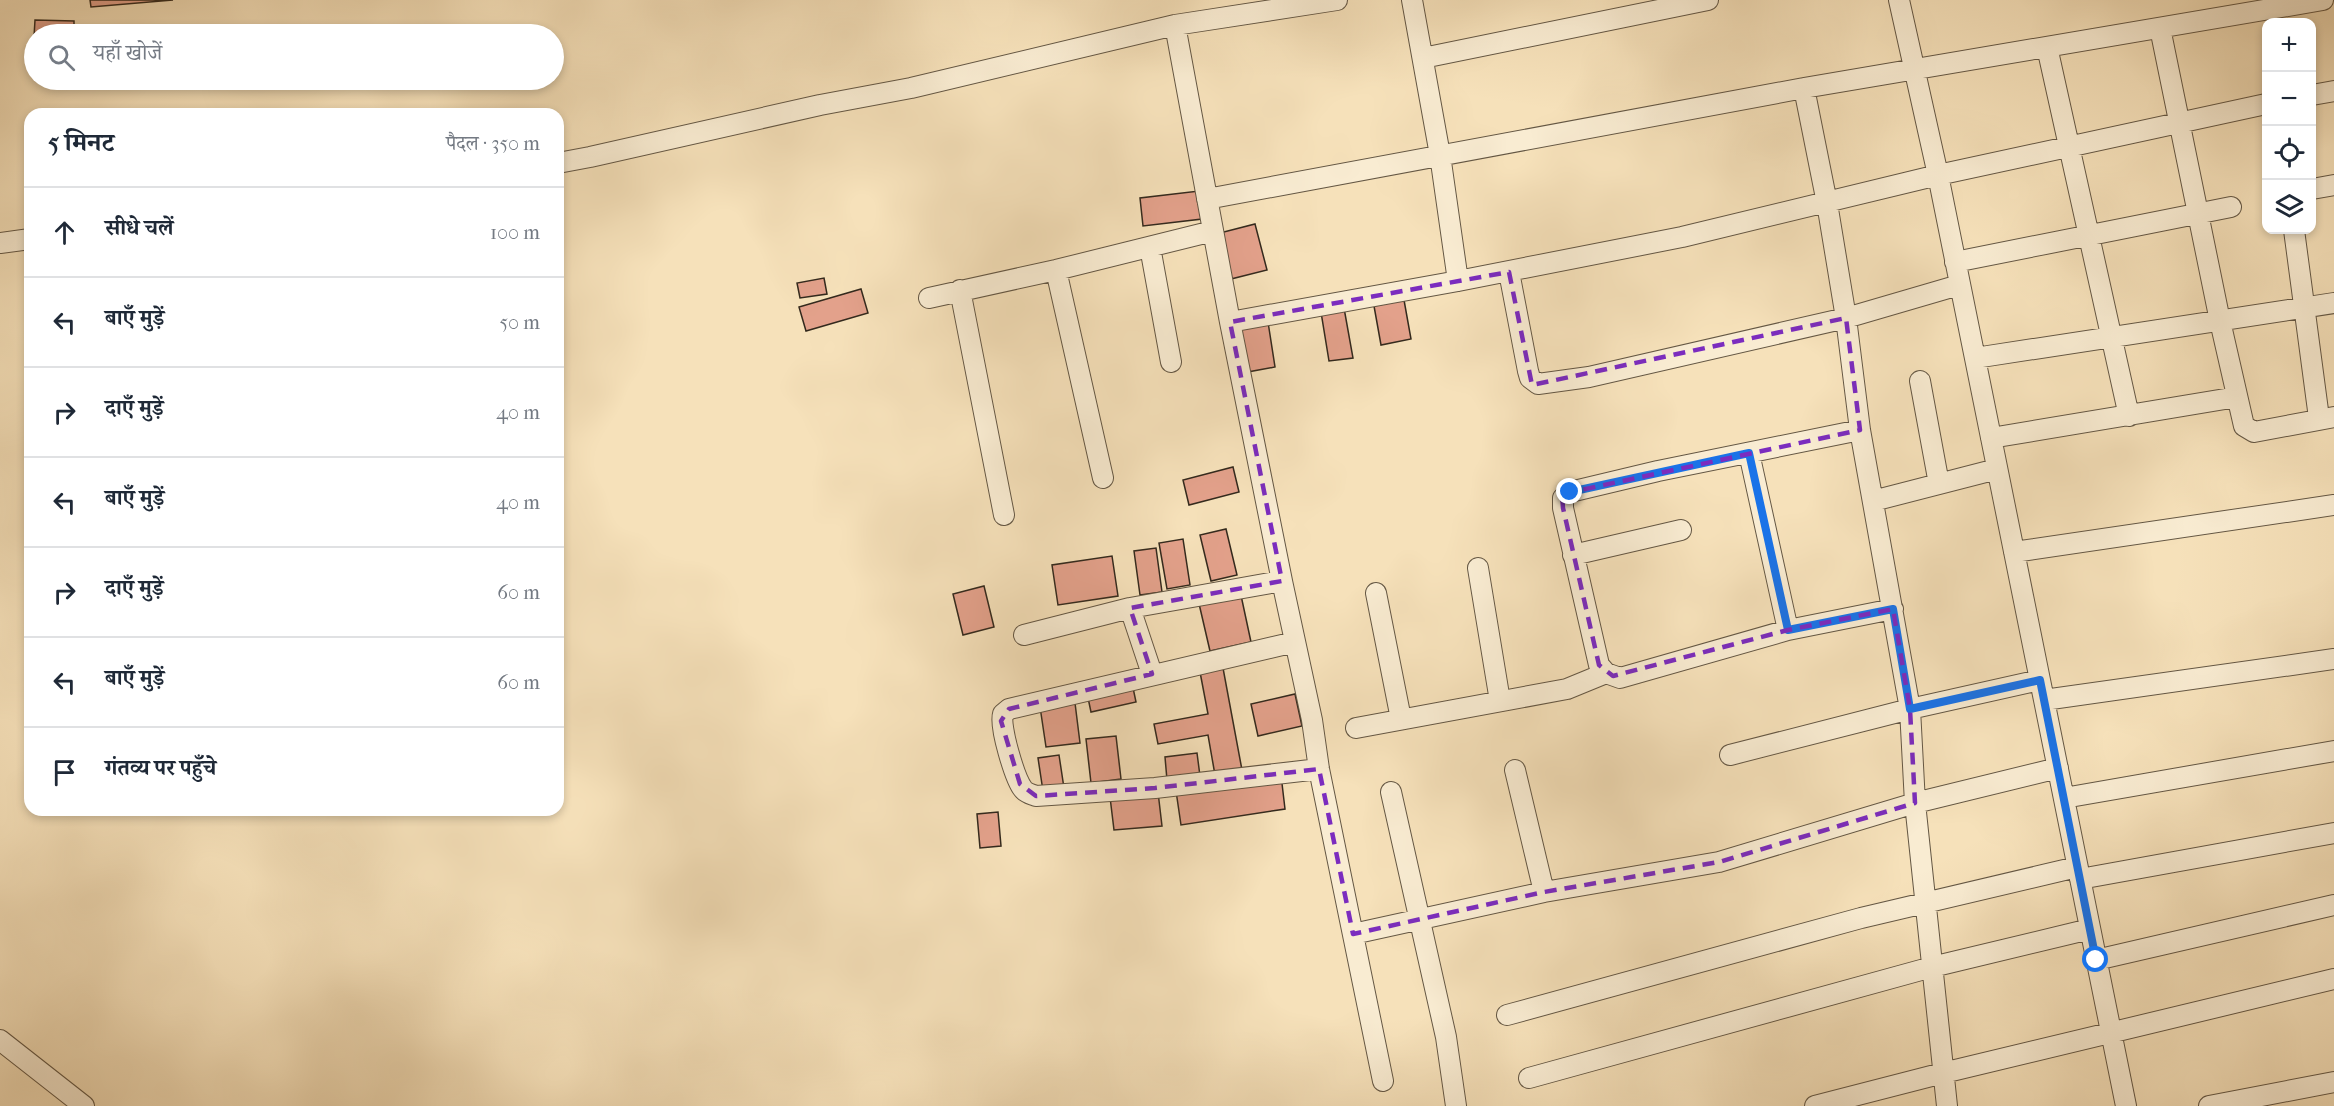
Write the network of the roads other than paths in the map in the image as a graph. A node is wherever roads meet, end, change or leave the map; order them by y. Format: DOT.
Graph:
graph roads {
  1 [pos="1337,0"];
  2 [pos="1412,0"];
  3 [pos="1708,0"];
  4 [pos="1899,0"];
  5 [pos="2323,0"];
  6 [pos="1175,25"];
  7 [pos="2160,28"];
  8 [pos="2047,47"];
  9 [pos="1423,58"];
  10 [pos="1914,70"];
  11 [pos="1804,88"];
  12 [pos="2334,91"];
  13 [pos="2316,94"];
  14 [pos="2262,105"];
  15 [pos="2180,123"];
  16 [pos="2069,147"];
  17 [pos="1440,155"];
  18 [pos="564,162"];
  19 [pos="1938,175"];
  20 [pos="2334,185"];
  21 [pos="2316,188"];
  22 [pos="1207,199"];
  23 [pos="1827,203"];
  24 [pos="2231,207"];
  25 [pos="2198,214"];
  26 [pos="1213,231"];
  27 [pos="2295,234"];
  28 [pos="2089,236"];
  29 [pos="24,240"];
  30 [pos="0,243"];
  31 [pos="1150,247"];
  32 [pos="1955,262"];
  33 [pos="1056,270"];
  34 [pos="1509,272"];
  35 [pos="1458,281"];
  36 [pos="1959,285"];
  37 [pos="960,290"];
  38 [pos="929,298"];
  39 [pos="2334,303"];
  40 [pos="2305,308"];
  41 [pos="1846,318"];
  42 [pos="2220,321"];
  43 [pos="1230,322"];
  44 [pos="2111,337"];
  45 [pos="1975,358"];
  46 [pos="1171,362"];
  47 [pos="1920,381"];
  48 [pos="2237,397"];
  49 [pos="2129,416"];
  50 [pos="2327,417"];
  51 [pos="1860,430"];
  52 [pos="1991,438"];
  53 [pos="1749,453"];
  54 [pos="1997,469"];
  55 [pos="1103,478"];
  56 [pos="1939,484"];
  57 [pos="1873,501"];
  58 [pos="2334,505"];
  59 [pos="1004,515"];
  60 [pos="1681,530"];
  61 [pos="2014,552"];
  62 [pos="1573,555"];
  63 [pos="1478,568"];
  64 [pos="1282,581"];
  65 [pos="1376,593"];
  66 [pos="1130,608"];
  67 [pos="1893,609"];
  68 [pos="1788,630"];
  69 [pos="1024,635"];
  70 [pos="1295,642"];
  71 [pos="2334,659"];
  72 [pos="1605,672"];
  73 [pos="1152,674"];
  74 [pos="2040,680"];
  75 [pos="2044,700"];
  76 [pos="1500,701"];
  77 [pos="1910,709"];
  78 [pos="1401,719"];
  79 [pos="1356,728"];
  80 [pos="2334,751"];
  81 [pos="1730,754"];
  82 [pos="2058,768"];
  83 [pos="1319,769"];
  84 [pos="1515,770"];
  85 [pos="1391,792"];
  86 [pos="2064,798"];
  87 [pos="1915,803"];
  88 [pos="2334,833"];
  89 [pos="2079,873"];
  90 [pos="1544,892"];
  91 [pos="1925,903"];
  92 [pos="2334,905"];
  93 [pos="1419,919"];
  94 [pos="2090,929"];
  95 [pos="1353,934"];
  96 [pos="2096,960"];
  97 [pos="1932,967"];
  98 [pos="2334,979"];
  99 [pos="1507,1015"];
  100 [pos="2111,1034"];
  101 [pos="0,1040"];
  102 [pos="1943,1073"];
  103 [pos="1529,1078"];
  104 [pos="1383,1081"];
  105 [pos="2334,1082"];
  106 [pos="2290,1098"];
  107 [pos="2234,1103"];
  108 [pos="84,1106"];
  109 [pos="1456,1106"];
  110 [pos="1815,1106"];
  111 [pos="1947,1106"];
  112 [pos="2126,1106"];
  113 [pos="2209,1106"];
  1 -- 6 [label="street"];
  2 -- 9 [label="street"];
  3 -- 9 [label="street"];
  4 -- 10 [label="street"];
  5 -- 7 [label="street"];
  6 -- 18 [label="street"];
  6 -- 22 [label="street"];
  7 -- 8 [label="street"];
  7 -- 15 [label="street"];
  8 -- 10 [label="street"];
  8 -- 16 [label="street"];
  9 -- 17 [label="street"];
  10 -- 11 [label="street"];
  10 -- 19 [label="street"];
  11 -- 17 [label="street"];
  11 -- 23 [label="street"];
  12 -- 13 [label="street"];
  14 -- 15 [label="street"];
  15 -- 16 [label="street"];
  15 -- 25 [label="street"];
  16 -- 19 [label="street"];
  16 -- 28 [label="street"];
  17 -- 22 [label="street"];
  17 -- 35 [label="street"];
  19 -- 23 [label="street"];
  19 -- 32 [label="street"];
  20 -- 21 [label="street"];
  22 -- 26 [label="street"];
  23 -- 34 [label="street"];
  23 -- 41 [label="street"];
  24 -- 25 [label="street"];
  25 -- 28 [label="street"];
  25 -- 42 [label="street"];
  26 -- 31 [label="street"];
  26 -- 43 [label="street"];
  27 -- 40 [label="street"];
  28 -- 32 [label="street"];
  28 -- 44 [label="street"];
  29 -- 30 [label="street"];
  31 -- 33 [label="street"];
  31 -- 46 [label="street"];
  32 -- 36 [label="street"];
  33 -- 37 [label="street"];
  33 -- 55 [label="street"];
  34 -- 35 [label="street"];
  34 -- 41 [label="street"];
  35 -- 43 [label="street"];
  36 -- 41 [label="street"];
  36 -- 45 [label="street"];
  37 -- 38 [label="street"];
  37 -- 59 [label="street"];
  39 -- 40 [label="street"];
  40 -- 42 [label="street"];
  40 -- 50 [label="street"];
  41 -- 51 [label="street"];
  42 -- 44 [label="street"];
  42 -- 48 [label="street"];
  43 -- 64 [label="street"];
  44 -- 45 [label="street"];
  44 -- 49 [label="street"];
  45 -- 52 [label="street"];
  47 -- 56 [label="street"];
  48 -- 49 [label="street"];
  48 -- 50 [label="street"];
  49 -- 52 [label="street"];
  51 -- 53 [label="street"];
  51 -- 57 [label="street"];
  52 -- 54 [label="street"];
  53 -- 62 [label="street"];
  53 -- 68 [label="street"];
  54 -- 56 [label="street"];
  54 -- 61 [label="street"];
  56 -- 57 [label="street"];
  57 -- 67 [label="street"];
  58 -- 61 [label="street"];
  60 -- 62 [label="street"];
  61 -- 74 [label="street"];
  62 -- 72 [label="street"];
  63 -- 76 [label="street"];
  64 -- 66 [label="street"];
  64 -- 70 [label="street"];
  65 -- 78 [label="street"];
  66 -- 69 [label="street"];
  66 -- 73 [label="street"];
  67 -- 68 [label="street"];
  67 -- 77 [label="street"];
  68 -- 72 [label="street"];
  70 -- 73 [label="street"];
  70 -- 83 [label="street"];
  71 -- 75 [label="street"];
  72 -- 76 [label="street"];
  73 -- 83 [label="street"];
  74 -- 75 [label="street"];
  74 -- 77 [label="street"];
  75 -- 82 [label="street"];
  76 -- 78 [label="street"];
  77 -- 81 [label="street"];
  77 -- 87 [label="street"];
  78 -- 79 [label="street"];
  80 -- 86 [label="street"];
  82 -- 86 [label="street"];
  82 -- 87 [label="street"];
  83 -- 95 [label="street"];
  84 -- 90 [label="street"];
  85 -- 93 [label="street"];
  86 -- 89 [label="street"];
  87 -- 90 [label="street"];
  87 -- 91 [label="street"];
  88 -- 89 [label="street"];
  89 -- 91 [label="street"];
  89 -- 94 [label="street"];
  90 -- 93 [label="street"];
  91 -- 97 [label="street"];
  91 -- 99 [label="street"];
  92 -- 96 [label="street"];
  93 -- 95 [label="street"];
  93 -- 109 [label="street"];
  94 -- 96 [label="street"];
  94 -- 97 [label="street"];
  95 -- 104 [label="street"];
  96 -- 100 [label="street"];
  97 -- 102 [label="street"];
  97 -- 103 [label="street"];
  98 -- 100 [label="street"];
  100 -- 102 [label="street"];
  100 -- 112 [label="street"];
  101 -- 108 [label="street"];
  102 -- 110 [label="street"];
  102 -- 111 [label="street"];
  105 -- 106 [label="street"];
  106 -- 107 [label="street"];
  107 -- 113 [label="street"];
}
